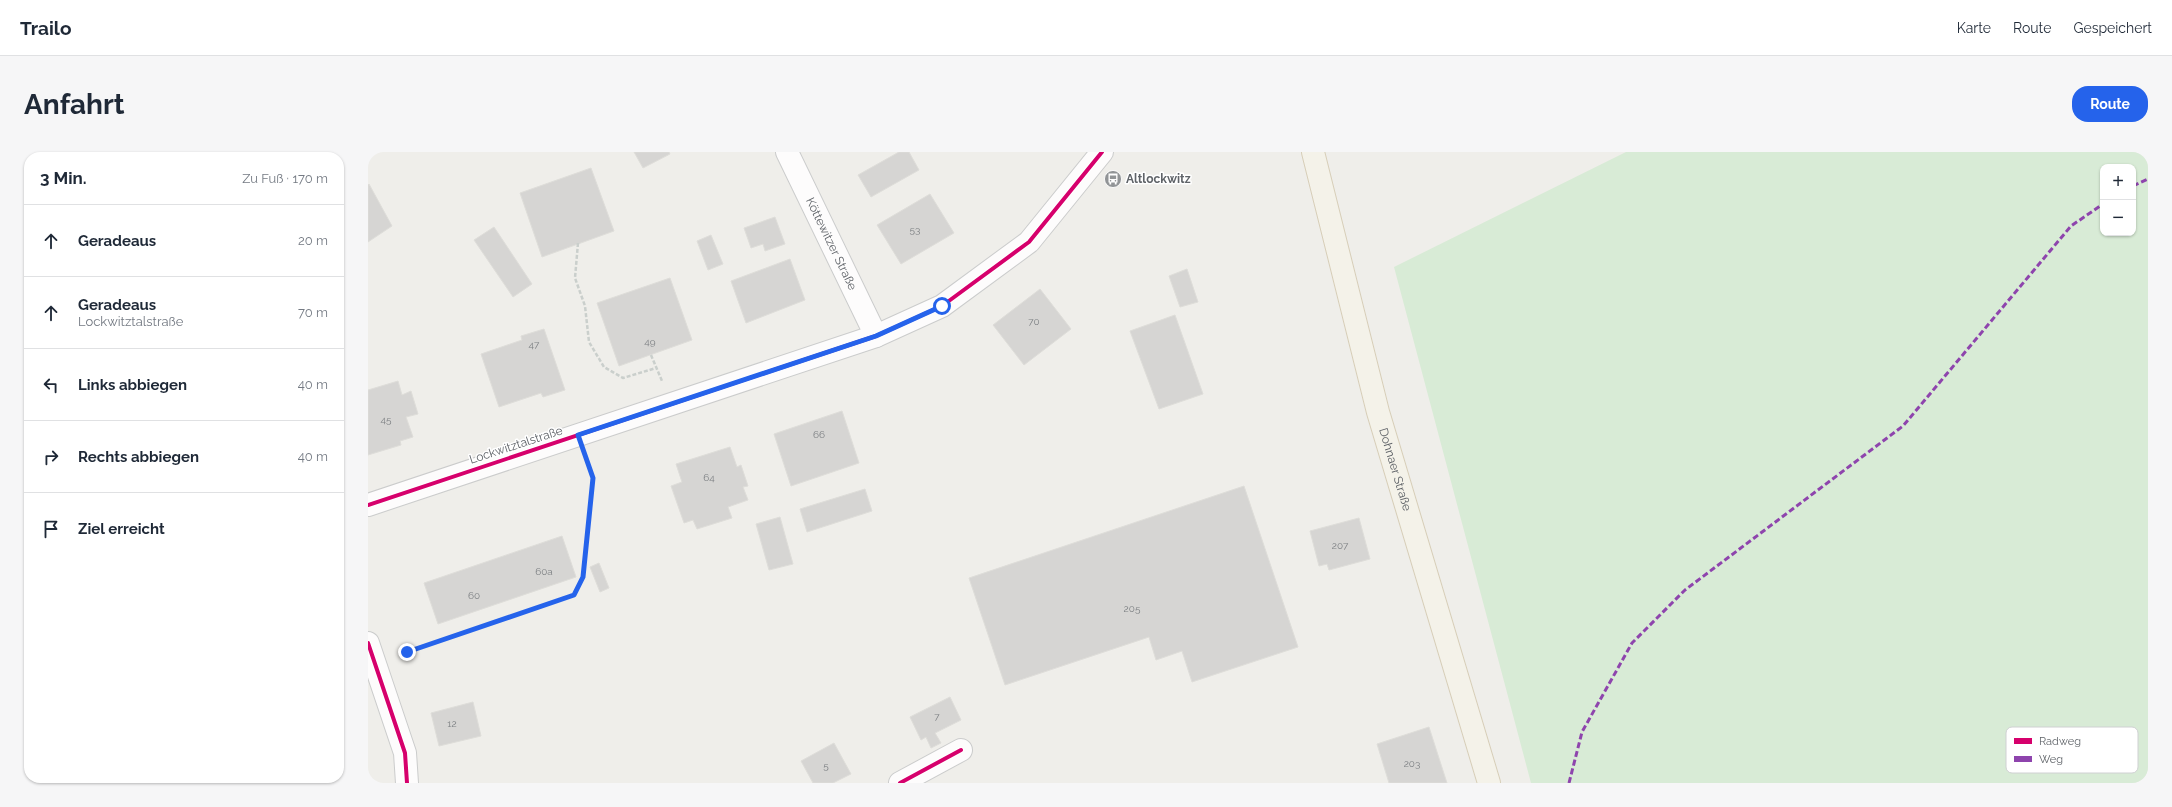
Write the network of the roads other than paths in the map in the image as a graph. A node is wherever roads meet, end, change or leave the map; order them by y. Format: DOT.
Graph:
graph roads {
  1 [pos="787,152"];
  2 [pos="1102,152"];
  3 [pos="1313,152"];
  4 [pos="876,336"];
  5 [pos="368,504"];
  6 [pos="368,643"];
  7 [pos="961,750"];
  8 [pos="407,783"];
  9 [pos="900,783"];
  10 [pos="1489,783"];
  1 -- 4 [label="street, Köttewitzer Straße"];
  2 -- 4 [label="street, Lockwitztalstraße"];
  3 -- 10 [label="main road, Dohnaer Straße"];
  4 -- 5 [label="street, Lockwitztalstraße"];
  6 -- 8 [label="street"];
  7 -- 9 [label="street"];
}
